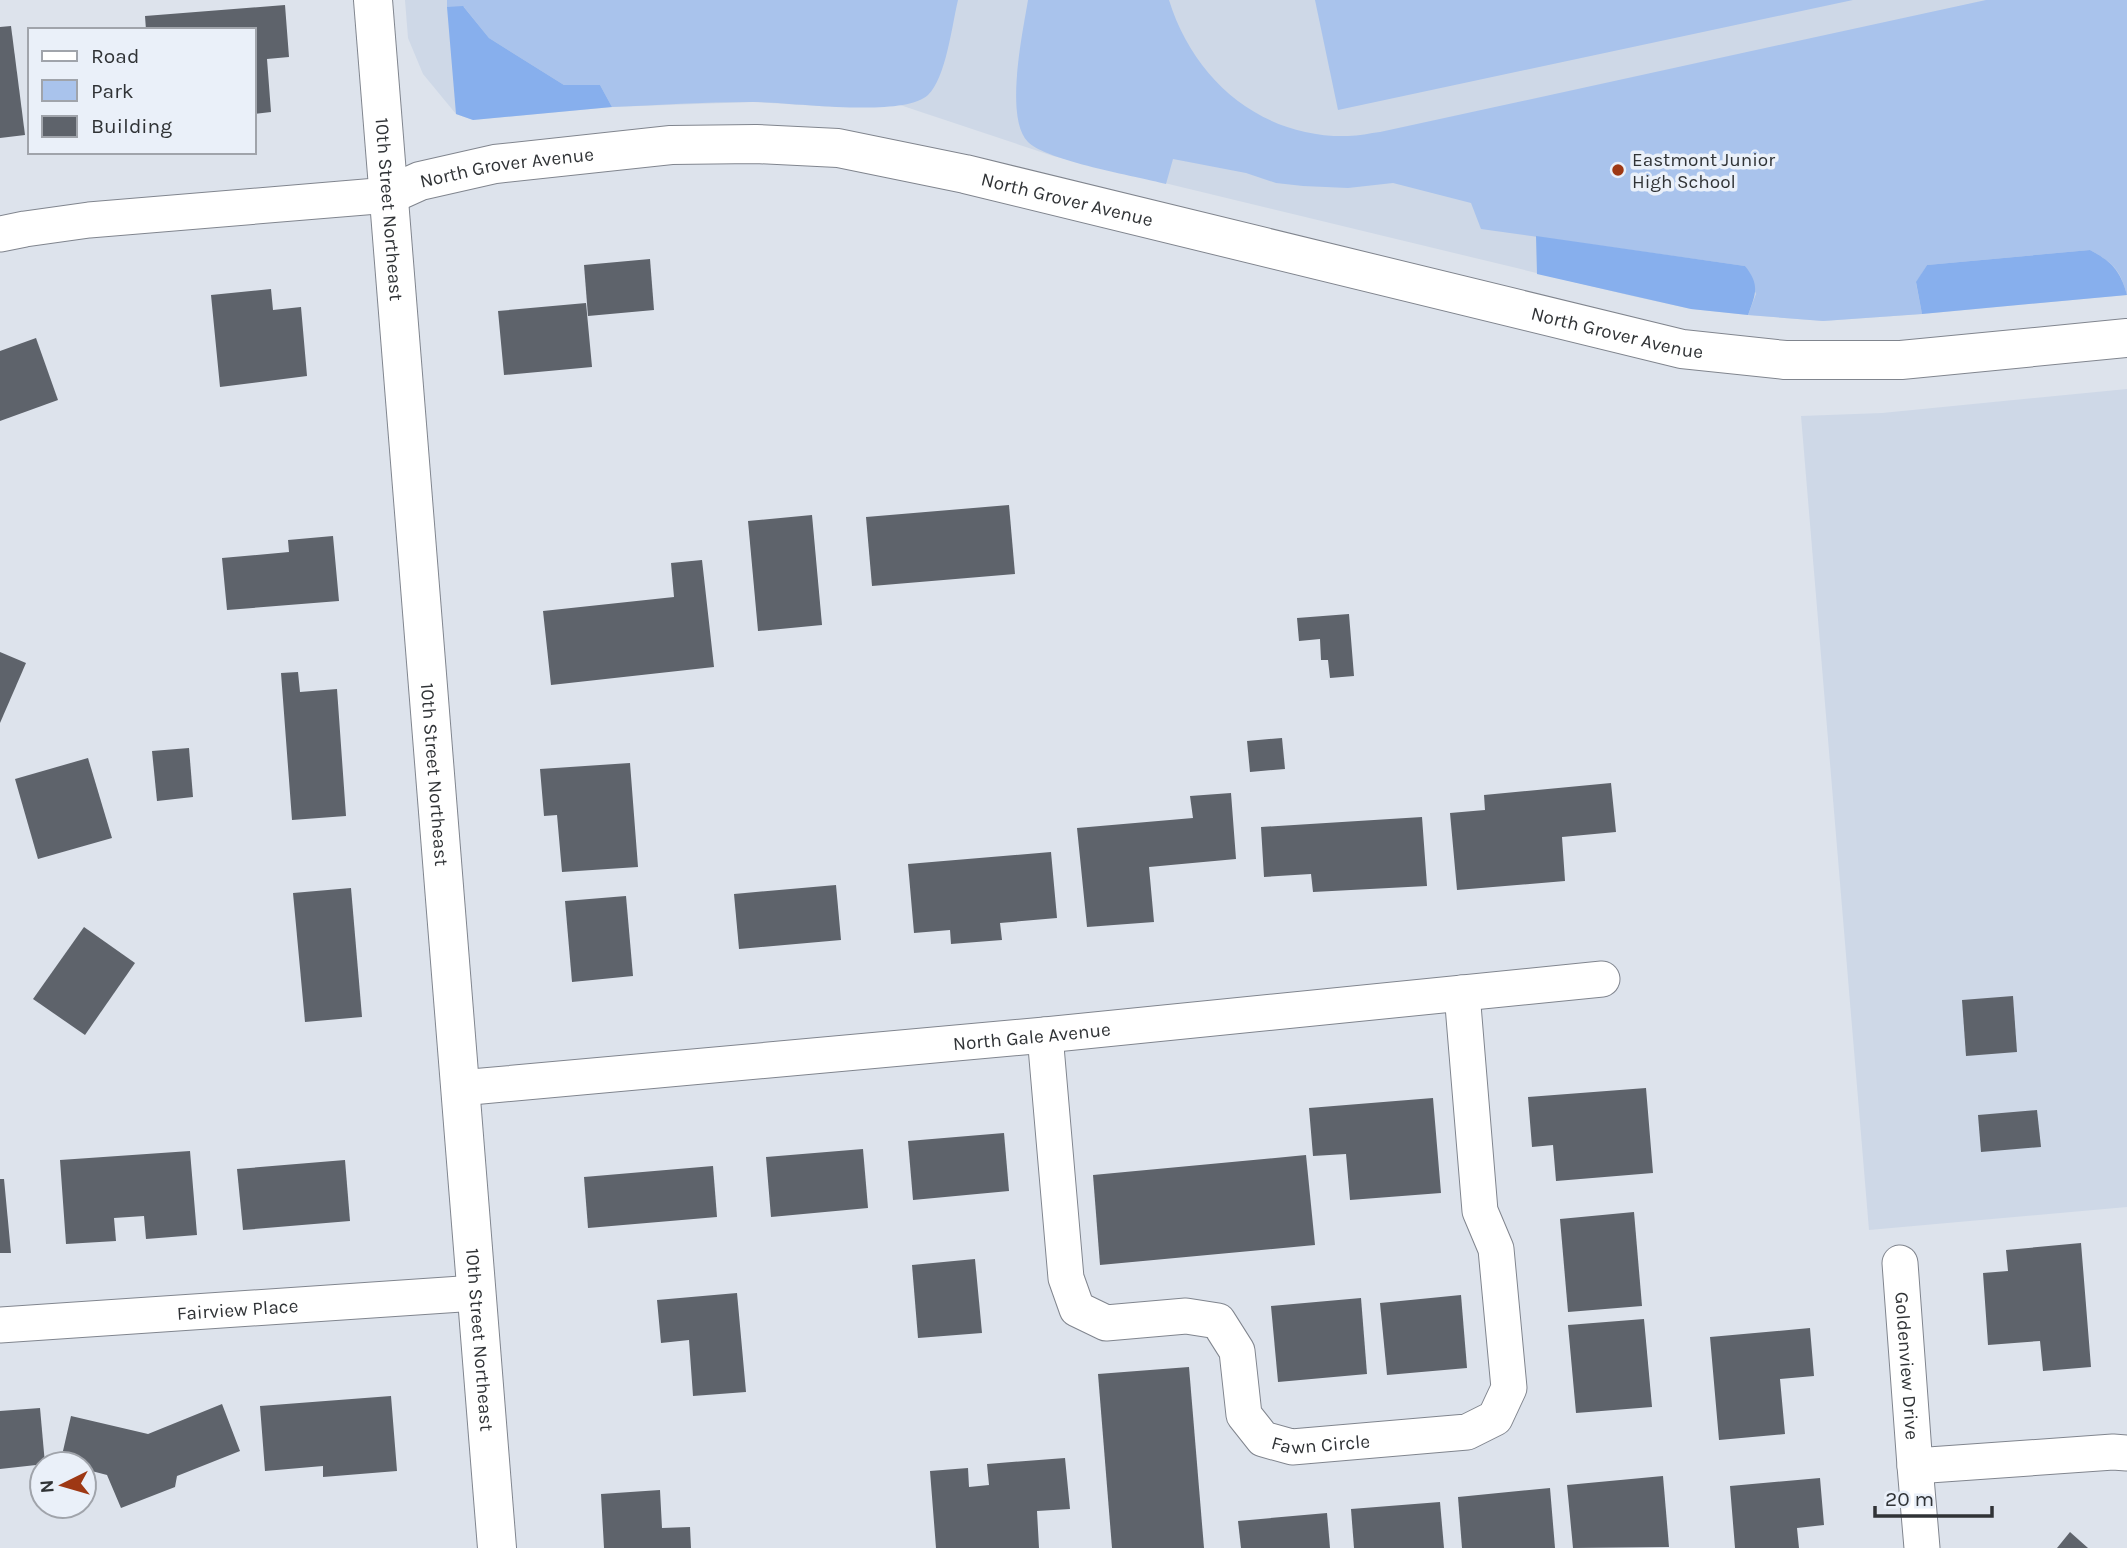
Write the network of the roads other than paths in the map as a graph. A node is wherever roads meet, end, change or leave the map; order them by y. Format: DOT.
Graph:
graph roads {
  1 [pos="373,0"];
  2 [pos="389,195"];
  3 [pos="0,234"];
  4 [pos="2127,338"];
  5 [pos="1602,979"];
  6 [pos="1462,993"];
  7 [pos="1045,1035"];
  8 [pos="460,1087"];
  9 [pos="1900,1263"];
  10 [pos="476,1293"];
  11 [pos="0,1325"];
  12 [pos="2127,1453"];
  13 [pos="1916,1466"];
  14 [pos="497,1548"];
  15 [pos="1922,1548"];
  1 -- 2 [label="street, 10th Street Northeast"];
  2 -- 3 [label="street, North Grover Avenue"];
  2 -- 4 [label="street, North Grover Avenue"];
  2 -- 8 [label="street, 10th Street Northeast"];
  5 -- 6 [label="street, North Gale Avenue"];
  6 -- 7 [label="street, North Gale Avenue"];
  6 -- 7 [label="street, Fawn Circle"];
  7 -- 8 [label="street, North Gale Avenue"];
  8 -- 10 [label="street, 10th Street Northeast"];
  9 -- 13 [label="street, Goldenview Drive"];
  10 -- 11 [label="street, Fairview Place"];
  10 -- 14 [label="street, 10th Street Northeast"];
  12 -- 13 [label="street, Goldenview Drive"];
  13 -- 15 [label="street"];
}
